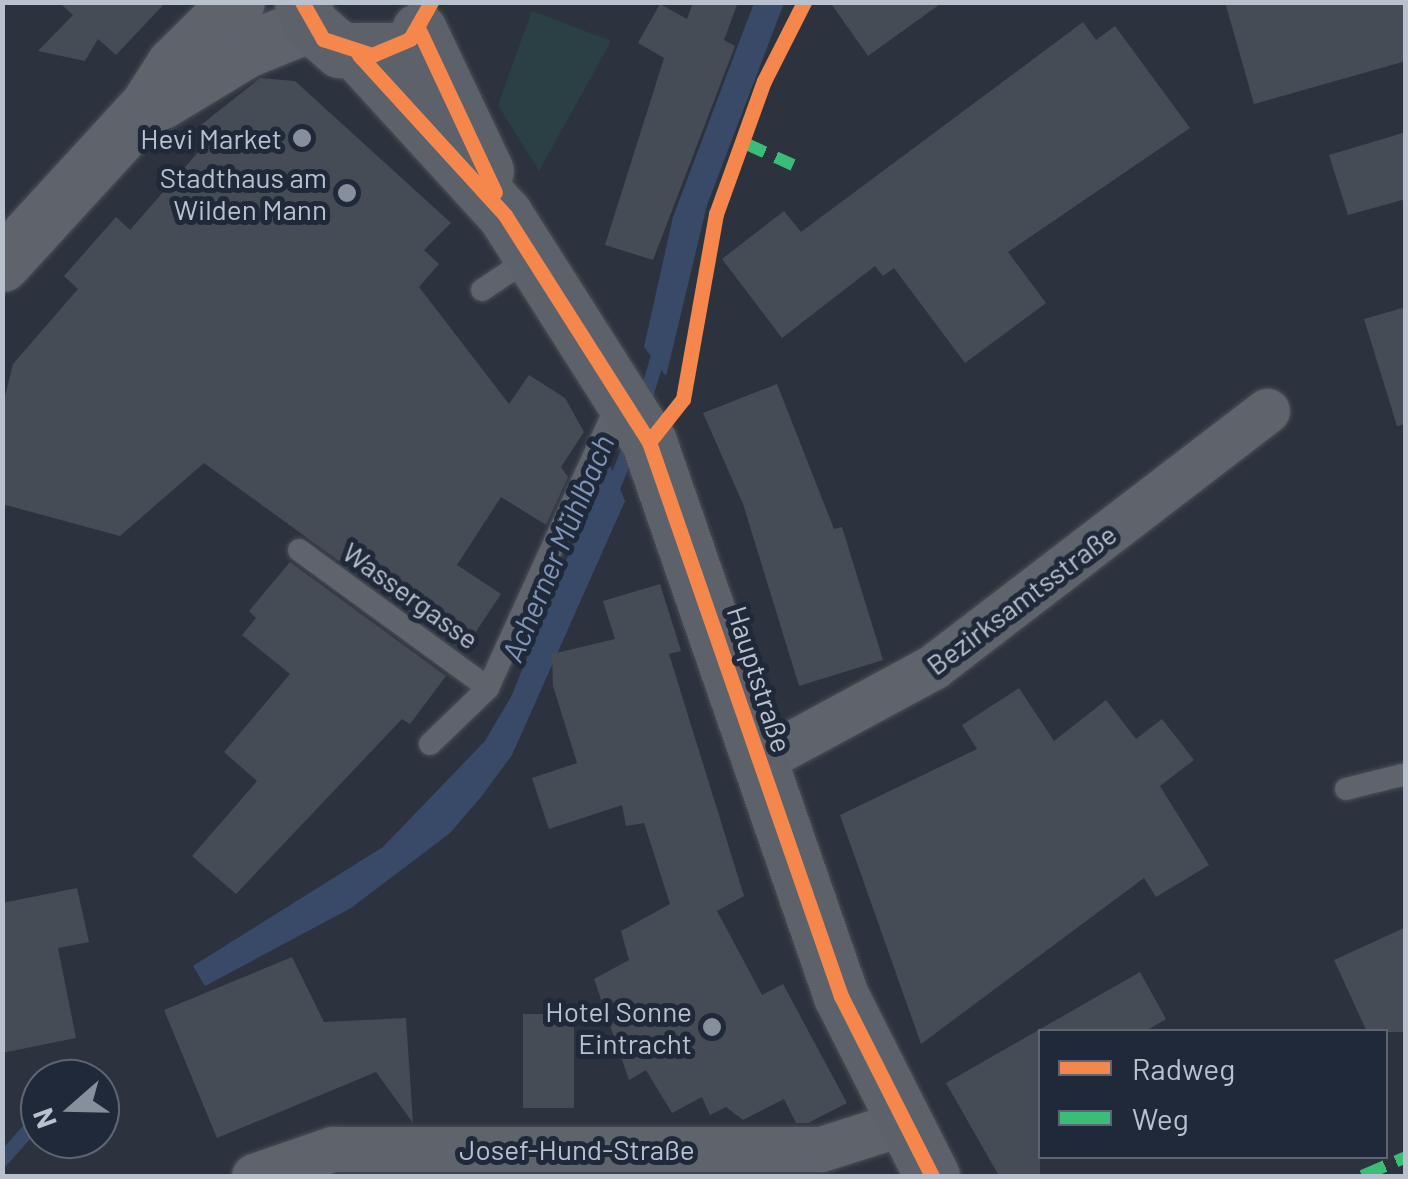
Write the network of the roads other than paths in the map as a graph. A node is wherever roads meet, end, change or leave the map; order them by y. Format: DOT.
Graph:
graph roads {
  1 [pos="230,4"];
  2 [pos="306,13"];
  3 [pos="425,16"];
  4 [pos="359,55"];
  5 [pos="147,106"];
  6 [pos="519,236"];
  7 [pos="2,264"];
  8 [pos="482,290"];
  9 [pos="1268,411"];
  10 [pos="633,412"];
  11 [pos="299,550"];
  12 [pos="488,688"];
  13 [pos="430,744"];
  14 [pos="759,761"];
  15 [pos="1406,774"];
  16 [pos="1346,789"];
  17 [pos="900,1124"];
  18 [pos="254,1176"];
  19 [pos="932,1176"];
  1 -- 5 [label="street"];
  2 -- 4 [label="main road, Hauptstraße"];
  2 -- 5 [label="street"];
  3 -- 4 [label="main road"];
  3 -- 6 [label="main road, Hauptstraße"];
  4 -- 6 [label="main road, Hauptstraße"];
  5 -- 7 [label="street"];
  6 -- 8 [label="lane"];
  6 -- 10 [label="main road, Hauptstraße"];
  9 -- 14 [label="street, Bezirksamtsstraße"];
  10 -- 12 [label="lane, Wassergasse"];
  10 -- 14 [label="main road, Hauptstraße"];
  11 -- 12 [label="lane, Wassergasse"];
  12 -- 13 [label="lane, Wassergasse"];
  14 -- 17 [label="main road, Hauptstraße"];
  15 -- 16 [label="lane"];
  17 -- 18 [label="street, Josef-Hund-Straße"];
  17 -- 19 [label="main road, Hauptstraße"];
}
